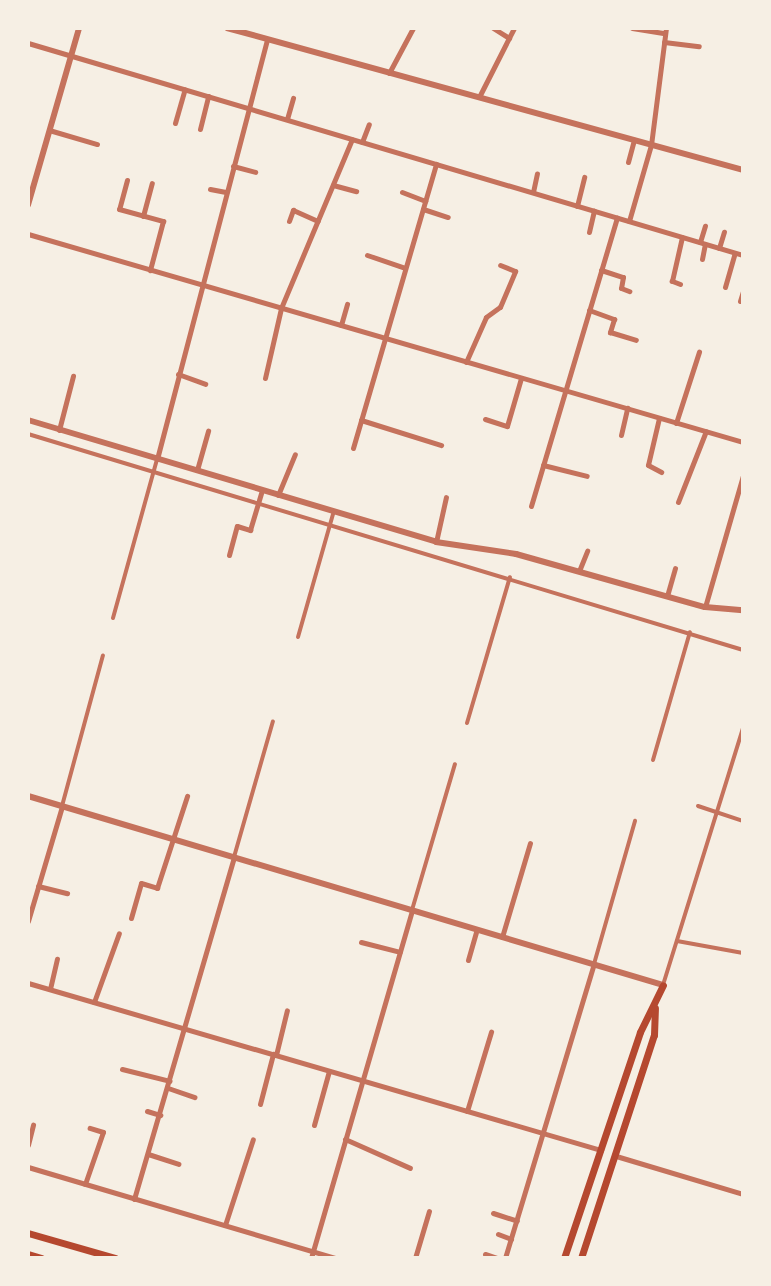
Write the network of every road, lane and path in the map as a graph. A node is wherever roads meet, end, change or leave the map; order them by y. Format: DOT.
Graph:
graph roads {
  1 [pos="79,28"];
  2 [pos="227,28"];
  3 [pos="413,28"];
  4 [pos="493,28"];
  5 [pos="514,28"];
  6 [pos="632,28"];
  7 [pos="665,31"];
  8 [pos="509,38"];
  9 [pos="267,39"];
  10 [pos="664,42"];
  11 [pos="28,43"];
  12 [pos="699,46"];
  13 [pos="71,55"];
  14 [pos="389,73"];
  15 [pos="185,89"];
  16 [pos="208,96"];
  17 [pos="479,97"];
  18 [pos="293,98"];
  19 [pos="250,108"];
  20 [pos="287,119"];
  21 [pos="175,123"];
  22 [pos="369,124"];
  23 [pos="200,129"];
  24 [pos="49,130"];
  25 [pos="352,139"];
  26 [pos="634,140"];
  27 [pos="362,142"];
  28 [pos="97,144"];
  29 [pos="651,145"];
  30 [pos="628,162"];
  31 [pos="436,164"];
  32 [pos="233,166"];
  33 [pos="743,170"];
  34 [pos="255,172"];
  35 [pos="537,173"];
  36 [pos="584,177"];
  37 [pos="127,180"];
  38 [pos="152,183"];
  39 [pos="333,185"];
  40 [pos="210,189"];
  41 [pos="356,191"];
  42 [pos="226,192"];
  43 [pos="402,192"];
  44 [pos="533,192"];
  45 [pos="425,201"];
  46 [pos="28,205"];
  47 [pos="577,206"];
  48 [pos="423,209"];
  49 [pos="594,211"];
  50 [pos="143,216"];
  51 [pos="448,217"];
  52 [pos="617,218"];
  53 [pos="289,221"];
  54 [pos="318,221"];
  55 [pos="629,221"];
  56 [pos="705,226"];
  57 [pos="589,232"];
  58 [pos="724,232"];
  59 [pos="28,234"];
  60 [pos="682,237"];
  61 [pos="702,243"];
  62 [pos="719,248"];
  63 [pos="735,253"];
  64 [pos="367,255"];
  65 [pos="743,255"];
  66 [pos="702,259"];
  67 [pos="500,265"];
  68 [pos="405,268"];
  69 [pos="150,270"];
  70 [pos="601,270"];
  71 [pos="200,284"];
  72 [pos="680,284"];
  73 [pos="725,287"];
  74 [pos="629,291"];
  75 [pos="743,291"];
  76 [pos="740,301"];
  77 [pos="347,304"];
  78 [pos="281,308"];
  79 [pos="589,310"];
  80 [pos="341,325"];
  81 [pos="385,338"];
  82 [pos="636,340"];
  83 [pos="699,352"];
  84 [pos="466,362"];
  85 [pos="178,374"];
  86 [pos="73,376"];
  87 [pos="265,378"];
  88 [pos="521,378"];
  89 [pos="205,384"];
  90 [pos="564,390"];
  91 [pos="627,408"];
  92 [pos="659,418"];
  93 [pos="485,419"];
  94 [pos="28,420"];
  95 [pos="361,420"];
  96 [pos="676,423"];
  97 [pos="59,430"];
  98 [pos="208,431"];
  99 [pos="706,431"];
  100 [pos="28,434"];
  101 [pos="621,435"];
  102 [pos="743,442"];
  103 [pos="441,445"];
  104 [pos="353,448"];
  105 [pos="295,454"];
  106 [pos="157,459"];
  107 [pos="543,465"];
  108 [pos="197,470"];
  109 [pos="661,472"];
  110 [pos="153,473"];
  111 [pos="743,475"];
  112 [pos="587,476"];
  113 [pos="262,490"];
  114 [pos="278,495"];
  115 [pos="446,497"];
  116 [pos="678,502"];
  117 [pos="258,504"];
  118 [pos="531,506"];
  119 [pos="334,511"];
  120 [pos="330,525"];
  121 [pos="436,542"];
  122 [pos="587,551"];
  123 [pos="229,555"];
  124 [pos="675,568"];
  125 [pos="579,571"];
  126 [pos="510,577"];
  127 [pos="667,596"];
  128 [pos="705,607"];
  129 [pos="743,610"];
  130 [pos="113,618"];
  131 [pos="690,632"];
  132 [pos="298,637"];
  133 [pos="743,650"];
  134 [pos="103,655"];
  135 [pos="273,721"];
  136 [pos="467,723"];
  137 [pos="743,728"];
  138 [pos="653,760"];
  139 [pos="455,764"];
  140 [pos="28,796"];
  141 [pos="187,796"];
  142 [pos="62,806"];
  143 [pos="698,806"];
  144 [pos="718,812"];
  145 [pos="635,821"];
  146 [pos="743,821"];
  147 [pos="173,839"];
  148 [pos="530,843"];
  149 [pos="234,857"];
  150 [pos="38,886"];
  151 [pos="67,893"];
  152 [pos="412,910"];
  153 [pos="131,918"];
  154 [pos="28,919"];
  155 [pos="477,929"];
  156 [pos="119,933"];
  157 [pos="502,937"];
  158 [pos="677,941"];
  159 [pos="361,942"];
  160 [pos="400,952"];
  161 [pos="743,953"];
  162 [pos="57,959"];
  163 [pos="468,960"];
  164 [pos="594,964"];
  165 [pos="28,983"];
  166 [pos="663,985"];
  167 [pos="50,989"];
  168 [pos="94,1002"];
  169 [pos="656,1006"];
  170 [pos="287,1010"];
  171 [pos="186,1029"];
  172 [pos="491,1032"];
  173 [pos="274,1055"];
  174 [pos="122,1069"];
  175 [pos="329,1071"];
  176 [pos="362,1081"];
  177 [pos="169,1084"];
  178 [pos="194,1097"];
  179 [pos="260,1104"];
  180 [pos="147,1111"];
  181 [pos="467,1111"];
  182 [pos="160,1115"];
  183 [pos="33,1125"];
  184 [pos="314,1125"];
  185 [pos="90,1128"];
  186 [pos="545,1134"];
  187 [pos="253,1139"];
  188 [pos="345,1139"];
  189 [pos="28,1145"];
  190 [pos="602,1150"];
  191 [pos="148,1154"];
  192 [pos="616,1156"];
  193 [pos="178,1164"];
  194 [pos="28,1167"];
  195 [pos="410,1168"];
  196 [pos="85,1184"];
  197 [pos="743,1194"];
  198 [pos="134,1199"];
  199 [pos="429,1211"];
  200 [pos="493,1213"];
  201 [pos="517,1221"];
  202 [pos="225,1225"];
  203 [pos="28,1233"];
  204 [pos="498,1234"];
  205 [pos="511,1239"];
  206 [pos="28,1254"];
  207 [pos="485,1254"];
  208 [pos="312,1255"];
  209 [pos="582,1257"];
  210 [pos="41,1258"];
  211 [pos="115,1258"];
  212 [pos="335,1258"];
  213 [pos="415,1258"];
  214 [pos="497,1258"];
  215 [pos="505,1258"];
  216 [pos="564,1258"];
  1 -- 13 [label="street"];
  2 -- 9 [label="street"];
  3 -- 14 [label="street"];
  4 -- 8 [label="street"];
  5 -- 8 [label="street"];
  6 -- 7 [label="street"];
  7 -- 10 [label="street"];
  8 -- 17 [label="street"];
  9 -- 14 [label="street"];
  9 -- 19 [label="street"];
  10 -- 12 [label="street"];
  10 -- 29 [label="street"];
  11 -- 13 [label="street"];
  13 -- 15 [label="street"];
  13 -- 24 [label="street"];
  14 -- 17 [label="street"];
  15 -- 16 [label="street"];
  15 -- 21 [label="street"];
  16 -- 19 [label="street"];
  16 -- 23 [label="street"];
  17 -- 26 [label="street"];
  18 -- 20 [label="street"];
  19 -- 20 [label="street"];
  19 -- 32 [label="street"];
  20 -- 25 [label="street"];
  22 -- 27 [label="street"];
  24 -- 28 [label="street"];
  24 -- 46 [label="street"];
  25 -- 27 [label="street"];
  25 -- 39 [label="street"];
  26 -- 29 [label="street"];
  26 -- 30 [label="street"];
  27 -- 31 [label="street"];
  29 -- 33 [label="street"];
  29 -- 55 [label="street"];
  31 -- 44 [label="street"];
  31 -- 45 [label="street"];
  32 -- 34 [label="street"];
  32 -- 42 [label="street"];
  35 -- 44 [label="street"];
  36 -- 47 [label="street"];
  37 -- 50 [label="street"];
  38 -- 50 [label="street"];
  39 -- 41 [label="street"];
  39 -- 54 [label="street"];
  40 -- 42 [label="street"];
  42 -- 71 [label="street"];
  43 -- 45 [label="street"];
  44 -- 47 [label="street"];
  45 -- 48 [label="street"];
  47 -- 49 [label="street"];
  48 -- 51 [label="street"];
  48 -- 68 [label="street"];
  49 -- 52 [label="street"];
  49 -- 57 [label="street"];
  50 -- 69 [label="street"];
  52 -- 55 [label="street"];
  52 -- 70 [label="street"];
  53 -- 54 [label="street"];
  54 -- 78 [label="street"];
  55 -- 60 [label="street"];
  56 -- 61 [label="street"];
  58 -- 62 [label="street"];
  59 -- 69 [label="street"];
  60 -- 61 [label="street"];
  60 -- 72 [label="street"];
  61 -- 62 [label="street"];
  61 -- 66 [label="street"];
  62 -- 63 [label="street"];
  63 -- 65 [label="street"];
  63 -- 73 [label="street"];
  64 -- 68 [label="street"];
  67 -- 84 [label="street"];
  68 -- 81 [label="street"];
  69 -- 71 [label="street"];
  70 -- 74 [label="street"];
  70 -- 79 [label="street"];
  71 -- 78 [label="street"];
  71 -- 85 [label="street"];
  75 -- 76 [label="street"];
  77 -- 80 [label="street"];
  78 -- 80 [label="street"];
  78 -- 87 [label="street"];
  79 -- 82 [label="street"];
  79 -- 90 [label="street"];
  80 -- 81 [label="street"];
  81 -- 84 [label="street"];
  81 -- 95 [label="street"];
  83 -- 96 [label="street"];
  84 -- 88 [label="street"];
  85 -- 89 [label="street"];
  85 -- 106 [label="street"];
  86 -- 97 [label="street"];
  88 -- 90 [label="street"];
  88 -- 93 [label="street"];
  90 -- 91 [label="street"];
  90 -- 107 [label="street"];
  91 -- 92 [label="street"];
  91 -- 101 [label="street"];
  92 -- 96 [label="street"];
  92 -- 109 [label="street"];
  94 -- 97 [label="street"];
  95 -- 103 [label="street"];
  95 -- 104 [label="street"];
  96 -- 99 [label="street"];
  97 -- 106 [label="street"];
  98 -- 108 [label="street"];
  99 -- 102 [label="street"];
  99 -- 116 [label="street"];
  100 -- 110 [label="street"];
  105 -- 114 [label="street"];
  106 -- 108 [label="street"];
  106 -- 110 [label="street"];
  107 -- 112 [label="street"];
  107 -- 118 [label="street"];
  108 -- 113 [label="street"];
  110 -- 117 [label="street"];
  110 -- 130 [label="street"];
  111 -- 128 [label="street"];
  113 -- 114 [label="street"];
  113 -- 117 [label="street"];
  114 -- 119 [label="street"];
  115 -- 121 [label="street"];
  117 -- 120 [label="street"];
  117 -- 123 [label="street"];
  119 -- 120 [label="street"];
  119 -- 121 [label="street"];
  120 -- 126 [label="street"];
  120 -- 132 [label="street"];
  121 -- 125 [label="street"];
  122 -- 125 [label="street"];
  124 -- 127 [label="street"];
  125 -- 127 [label="street"];
  126 -- 131 [label="street"];
  126 -- 136 [label="street"];
  127 -- 128 [label="street"];
  128 -- 129 [label="street"];
  131 -- 133 [label="street"];
  131 -- 138 [label="street"];
  134 -- 142 [label="street"];
  135 -- 149 [label="street"];
  137 -- 144 [label="street"];
  139 -- 152 [label="street"];
  140 -- 142 [label="street"];
  141 -- 147 [label="street"];
  142 -- 147 [label="street"];
  142 -- 150 [label="street"];
  143 -- 144 [label="street"];
  144 -- 146 [label="street"];
  144 -- 158 [label="street"];
  145 -- 164 [label="street"];
  147 -- 149 [label="street"];
  147 -- 153 [label="street"];
  148 -- 157 [label="street"];
  149 -- 152 [label="street"];
  149 -- 171 [label="street"];
  150 -- 151 [label="street"];
  150 -- 154 [label="street"];
  152 -- 155 [label="street"];
  152 -- 160 [label="street"];
  155 -- 157 [label="street"];
  155 -- 163 [label="street"];
  156 -- 168 [label="street"];
  157 -- 164 [label="street"];
  158 -- 161 [label="street"];
  158 -- 166 [label="street"];
  159 -- 160 [label="street"];
  160 -- 176 [label="street"];
  162 -- 167 [label="street"];
  164 -- 166 [label="street"];
  164 -- 186 [label="street"];
  165 -- 167 [label="street"];
  166 -- 169 [label="main road"];
  167 -- 168 [label="street"];
  168 -- 171 [label="street"];
  169 -- 190 [label="main road"];
  169 -- 192 [label="main road"];
  170 -- 173 [label="street"];
  171 -- 173 [label="street"];
  171 -- 177 [label="street"];
  172 -- 181 [label="street"];
  173 -- 175 [label="street"];
  173 -- 179 [label="street"];
  174 -- 177 [label="street"];
  175 -- 176 [label="street"];
  175 -- 184 [label="street"];
  176 -- 181 [label="street"];
  176 -- 188 [label="street"];
  177 -- 178 [label="street"];
  177 -- 182 [label="street"];
  180 -- 182 [label="street"];
  181 -- 186 [label="street"];
  182 -- 191 [label="street"];
  183 -- 189 [label="street"];
  185 -- 196 [label="street"];
  186 -- 190 [label="street"];
  186 -- 201 [label="street"];
  187 -- 202 [label="street"];
  188 -- 195 [label="street"];
  188 -- 208 [label="street"];
  190 -- 216 [label="main road"];
  191 -- 193 [label="street"];
  191 -- 198 [label="street"];
  192 -- 197 [label="street"];
  192 -- 209 [label="main road"];
  194 -- 196 [label="street"];
  196 -- 198 [label="street"];
  198 -- 202 [label="street"];
  199 -- 213 [label="street"];
  200 -- 201 [label="street"];
  201 -- 205 [label="street"];
  202 -- 208 [label="street"];
  203 -- 211 [label="main road"];
  204 -- 205 [label="street"];
  205 -- 215 [label="street"];
  206 -- 210 [label="main road"];
  207 -- 214 [label="street"];
  208 -- 212 [label="street"];
}
